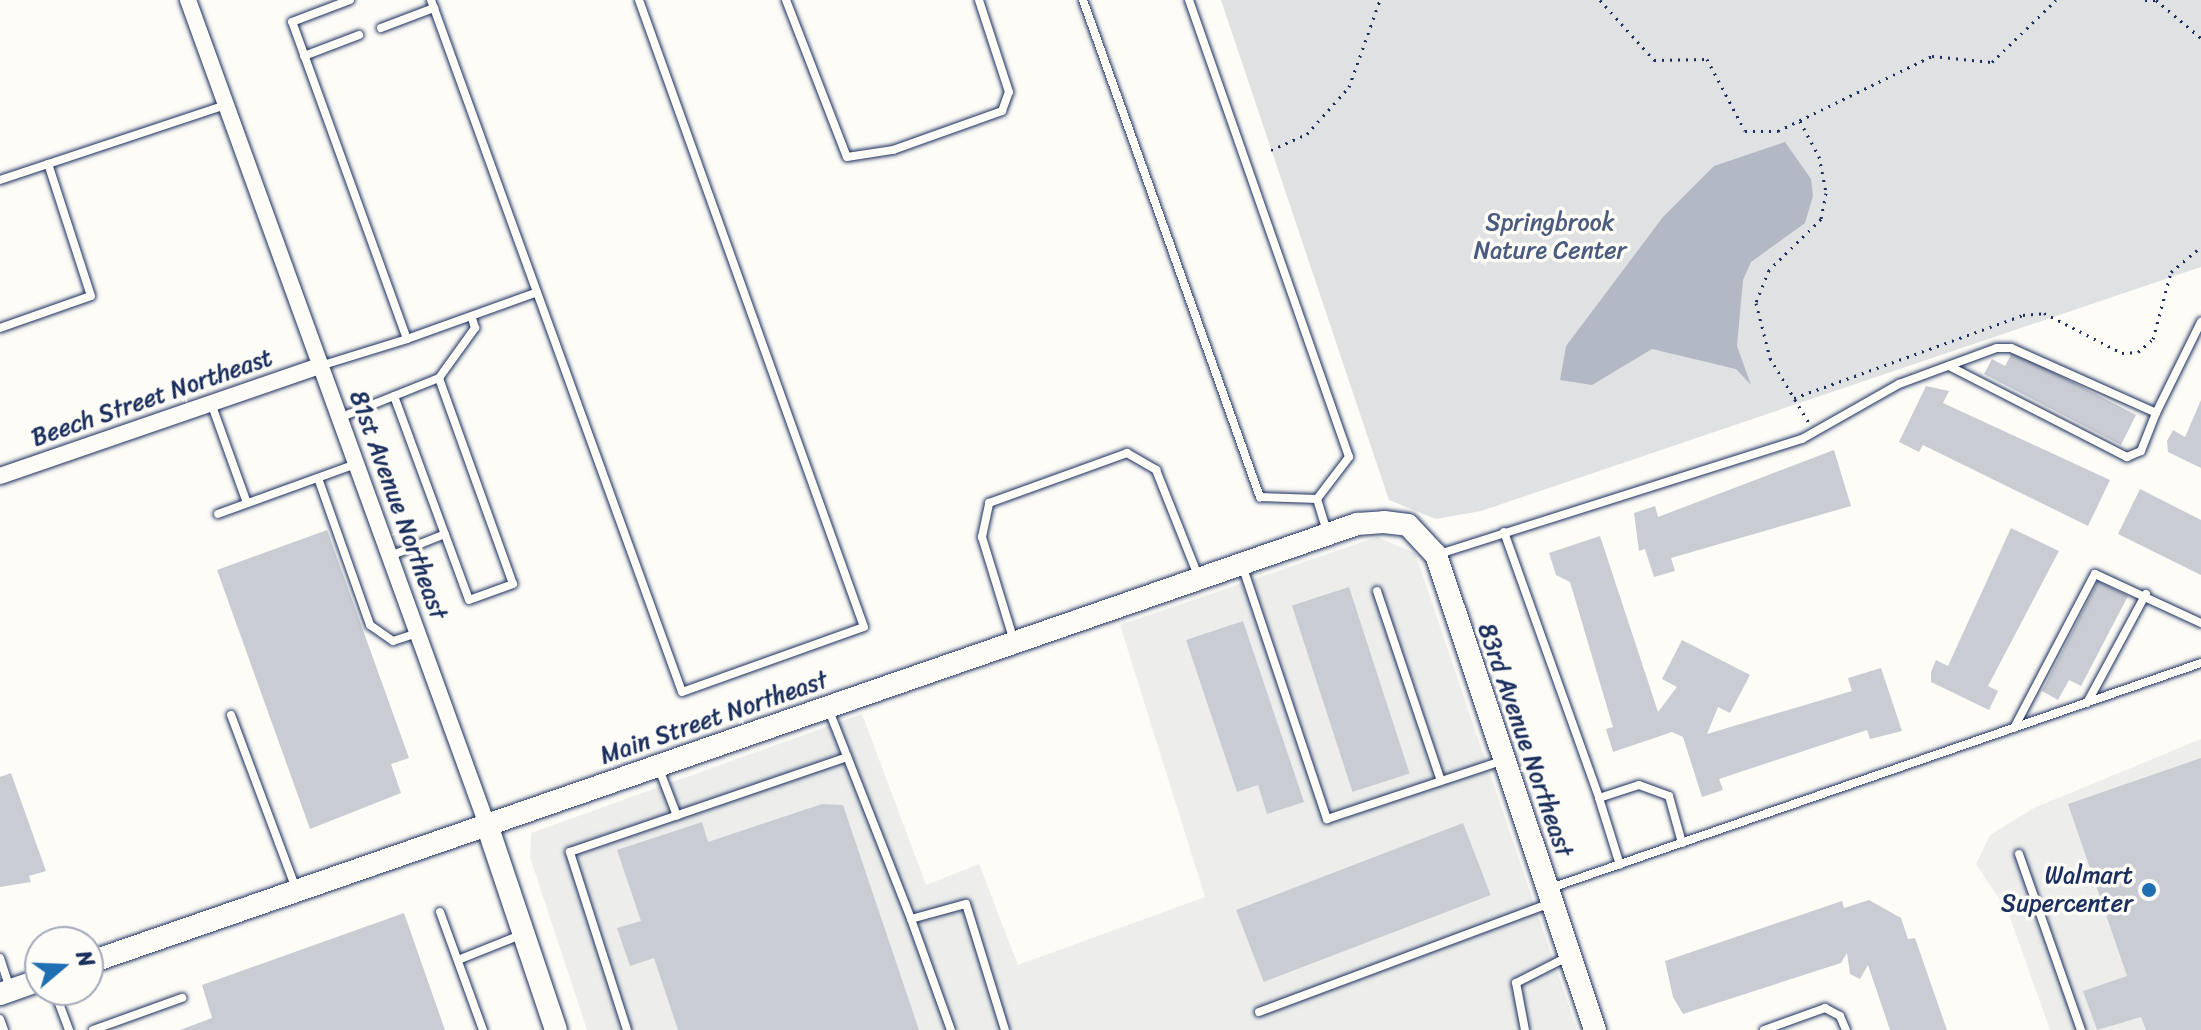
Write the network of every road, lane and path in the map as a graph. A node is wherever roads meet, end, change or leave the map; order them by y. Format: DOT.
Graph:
graph roads {
  1 [pos="188,0"];
  2 [pos="350,0"];
  3 [pos="639,0"];
  4 [pos="786,0"];
  5 [pos="979,0"];
  6 [pos="1083,0"];
  7 [pos="1189,0"];
  8 [pos="1380,0"];
  9 [pos="1600,0"];
  10 [pos="2056,0"];
  11 [pos="2145,0"];
  12 [pos="432,4"];
  13 [pos="381,28"];
  14 [pos="359,35"];
  15 [pos="2201,38"];
  16 [pos="304,56"];
  17 [pos="225,105"];
  18 [pos="1800,121"];
  19 [pos="1271,150"];
  20 [pos="48,164"];
  21 [pos="0,180"];
  22 [pos="2201,247"];
  23 [pos="535,293"];
  24 [pos="472,318"];
  25 [pos="2201,322"];
  26 [pos="0,328"];
  27 [pos="407,339"];
  28 [pos="319,366"];
  29 [pos="1949,366"];
  30 [pos="439,378"];
  31 [pos="394,396"];
  32 [pos="1794,398"];
  33 [pos="211,403"];
  34 [pos="2156,413"];
  35 [pos="338,418"];
  36 [pos="1815,432"];
  37 [pos="356,464"];
  38 [pos="0,476"];
  39 [pos="318,478"];
  40 [pos="1317,499"];
  41 [pos="247,503"];
  42 [pos="218,514"];
  43 [pos="1357,524"];
  44 [pos="1504,532"];
  45 [pos="445,534"];
  46 [pos="1328,534"];
  47 [pos="1436,555"];
  48 [pos="390,556"];
  49 [pos="1242,564"];
  50 [pos="1199,579"];
  51 [pos="1377,591"];
  52 [pos="2146,594"];
  53 [pos="2201,623"];
  54 [pos="417,633"];
  55 [pos="1014,643"];
  56 [pos="2201,663"];
  57 [pos="2086,703"];
  58 [pos="828,706"];
  59 [pos="231,715"];
  60 [pos="2014,728"];
  61 [pos="847,757"];
  62 [pos="1504,760"];
  63 [pos="657,764"];
  64 [pos="1441,781"];
  65 [pos="1599,798"];
  66 [pos="677,816"];
  67 [pos="486,822"];
  68 [pos="1682,843"];
  69 [pos="2019,854"];
  70 [pos="1620,865"];
  71 [pos="296,889"];
  72 [pos="1549,896"];
  73 [pos="440,912"];
  74 [pos="911,919"];
  75 [pos="524,934"];
  76 [pos="1570,955"];
  77 [pos="104,957"];
  78 [pos="0,958"];
  79 [pos="458,960"];
  80 [pos="6,992"];
  81 [pos="182,998"];
  82 [pos="60,1006"];
  83 [pos="1259,1012"];
  84 [pos="0,1019"];
  85 [pos="4,1030"];
  86 [pos="69,1030"];
  87 [pos="93,1030"];
  88 [pos="483,1030"];
  89 [pos="556,1030"];
  90 [pos="627,1030"];
  91 [pos="951,1030"];
  92 [pos="1005,1030"];
  93 [pos="1525,1030"];
  94 [pos="1595,1030"];
  95 [pos="1764,1030"];
  96 [pos="1846,1030"];
  97 [pos="2081,1030"];
  1 -- 17 [label="street, 81st Avenue Northeast"];
  2 -- 16 [label="lane"];
  3 -- 23 [label="lane"];
  4 -- 5 [label="lane"];
  6 -- 40 [label="lane"];
  7 -- 40 [label="lane"];
  8 -- 19 [label="path"];
  9 -- 18 [label="path"];
  10 -- 18 [label="path"];
  11 -- 15 [label="path"];
  12 -- 13 [label="lane"];
  12 -- 23 [label="lane"];
  14 -- 16 [label="lane"];
  16 -- 27 [label="lane"];
  17 -- 20 [label="lane"];
  17 -- 28 [label="street, 81st Avenue Northeast"];
  18 -- 32 [label="path"];
  20 -- 21 [label="lane"];
  20 -- 26 [label="lane"];
  22 -- 32 [label="path"];
  23 -- 24 [label="lane"];
  24 -- 27 [label="lane"];
  24 -- 30 [label="lane"];
  25 -- 34 [label="lane"];
  27 -- 28 [label="lane"];
  28 -- 33 [label="street, Beech Street Northeast"];
  28 -- 35 [label="street, 81st Avenue Northeast"];
  29 -- 34 [label="lane"];
  29 -- 34 [label="lane"];
  29 -- 36 [label="lane"];
  30 -- 31 [label="lane"];
  30 -- 45 [label="lane"];
  31 -- 35 [label="lane"];
  31 -- 45 [label="lane"];
  32 -- 36 [label="path"];
  33 -- 38 [label="street, Beech Street Northeast"];
  33 -- 41 [label="lane"];
  35 -- 37 [label="street, 81st Avenue Northeast"];
  36 -- 44 [label="lane"];
  37 -- 39 [label="lane"];
  37 -- 48 [label="street, 81st Avenue Northeast"];
  39 -- 41 [label="lane"];
  39 -- 54 [label="lane"];
  40 -- 46 [label="lane"];
  41 -- 42 [label="lane"];
  43 -- 46 [label="street, Main Street Northeast"];
  43 -- 47 [label="street, 83rd Avenue Northeast"];
  44 -- 47 [label="lane"];
  44 -- 65 [label="lane"];
  45 -- 48 [label="lane"];
  46 -- 49 [label="street, Main Street Northeast"];
  47 -- 62 [label="street, 83rd Avenue Northeast"];
  48 -- 54 [label="street, 81st Avenue Northeast"];
  49 -- 50 [label="street, Main Street Northeast"];
  49 -- 64 [label="lane"];
  50 -- 55 [label="street, Main Street Northeast"];
  50 -- 55 [label="lane"];
  51 -- 64 [label="lane"];
  52 -- 53 [label="lane"];
  52 -- 57 [label="lane"];
  52 -- 60 [label="lane"];
  54 -- 67 [label="street, 81st Avenue Northeast"];
  55 -- 58 [label="street, Main Street Northeast"];
  56 -- 57 [label="lane"];
  57 -- 60 [label="lane"];
  58 -- 61 [label="lane"];
  58 -- 63 [label="street, Main Street Northeast"];
  59 -- 71 [label="lane"];
  60 -- 68 [label="lane"];
  61 -- 66 [label="lane"];
  61 -- 74 [label="lane"];
  62 -- 64 [label="lane"];
  62 -- 72 [label="street, 83rd Avenue Northeast"];
  63 -- 66 [label="lane"];
  63 -- 67 [label="street, Main Street Northeast"];
  65 -- 68 [label="lane"];
  65 -- 70 [label="lane"];
  66 -- 90 [label="lane"];
  67 -- 71 [label="street, Main Street Northeast"];
  67 -- 75 [label="street, 81st Avenue Northeast"];
  68 -- 70 [label="lane"];
  69 -- 97 [label="lane"];
  70 -- 72 [label="lane"];
  71 -- 77 [label="street, Main Street Northeast"];
  72 -- 76 [label="street, 83rd Avenue Northeast"];
  72 -- 83 [label="lane"];
  73 -- 79 [label="lane"];
  74 -- 91 [label="lane"];
  74 -- 92 [label="lane"];
  75 -- 79 [label="lane"];
  75 -- 89 [label="street, 81st Avenue Northeast"];
  76 -- 93 [label="lane"];
  76 -- 94 [label="street, 83rd Avenue Northeast"];
  78 -- 80 [label="lane"];
  79 -- 88 [label="lane"];
  81 -- 87 [label="lane"];
  82 -- 86 [label="lane"];
  84 -- 85 [label="lane"];
  95 -- 96 [label="lane"];
}
